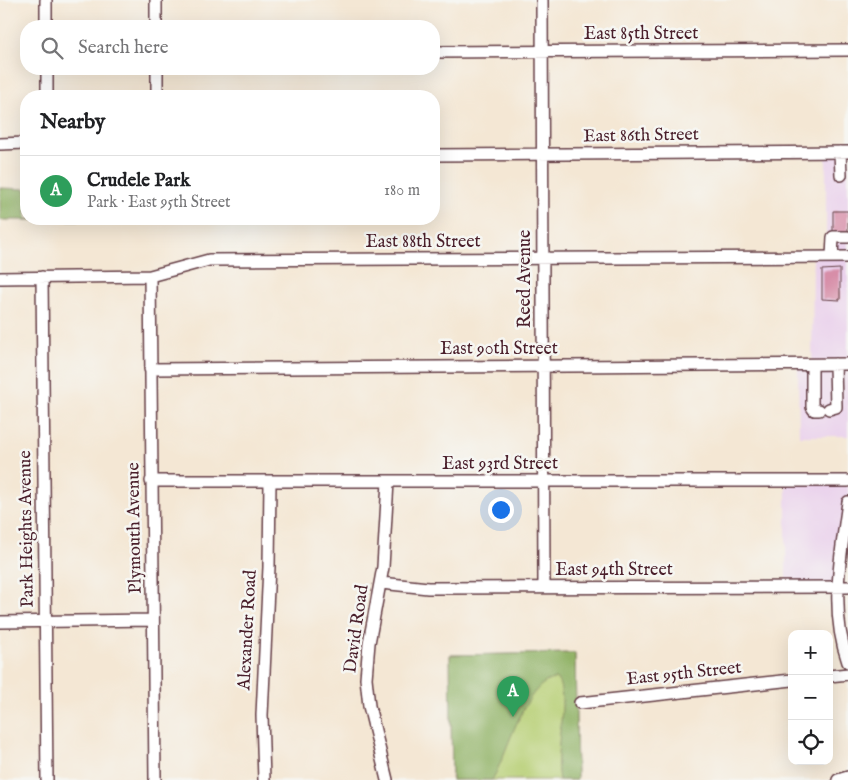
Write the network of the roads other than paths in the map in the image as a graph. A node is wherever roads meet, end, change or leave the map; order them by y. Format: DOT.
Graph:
graph roads {
  1 [pos="46,0"];
  2 [pos="156,0"];
  3 [pos="542,0"];
  4 [pos="46,20"];
  5 [pos="156,20"];
  6 [pos="848,50"];
  7 [pos="440,52"];
  8 [pos="543,52"];
  9 [pos="47,75"];
  10 [pos="157,75"];
  11 [pos="47,90"];
  12 [pos="157,90"];
  13 [pos="20,143"];
  14 [pos="0,144"];
  15 [pos="844,152"];
  16 [pos="440,155"];
  17 [pos="543,155"];
  18 [pos="841,175"];
  19 [pos="848,237"];
  20 [pos="832,257"];
  21 [pos="848,257"];
  22 [pos="543,260"];
  23 [pos="150,276"];
  24 [pos="42,277"];
  25 [pos="0,278"];
  26 [pos="812,364"];
  27 [pos="836,364"];
  28 [pos="848,364"];
  29 [pos="543,366"];
  30 [pos="150,369"];
  31 [pos="151,481"];
  32 [pos="270,481"];
  33 [pos="544,481"];
  34 [pos="848,481"];
  35 [pos="388,482"];
  36 [pos="848,502"];
  37 [pos="380,583"];
  38 [pos="544,587"];
  39 [pos="843,587"];
  40 [pos="154,620"];
  41 [pos="46,621"];
  42 [pos="0,622"];
  43 [pos="848,662"];
  44 [pos="848,674"];
  45 [pos="833,676"];
  46 [pos="788,680"];
  47 [pos="580,703"];
  48 [pos="848,777"];
  49 [pos="47,780"];
  50 [pos="155,780"];
  51 [pos="264,780"];
  52 [pos="387,780"];
  53 [pos="838,780"];
  1 -- 4 [label="street"];
  2 -- 5 [label="street"];
  3 -- 8 [label="street, Reed Avenue"];
  6 -- 8 [label="street, East 85th Street"];
  7 -- 8 [label="street, East 85th Street"];
  8 -- 17 [label="street, Reed Avenue"];
  9 -- 11 [label="street"];
  10 -- 12 [label="street"];
  13 -- 14 [label="street"];
  15 -- 17 [label="street, East 86th Street"];
  15 -- 18 [label="street"];
  16 -- 17 [label="street, East 86th Street"];
  17 -- 22 [label="street, Reed Avenue"];
  19 -- 20 [label="street"];
  20 -- 21 [label="street, East 88th Street"];
  20 -- 22 [label="street, East 88th Street"];
  22 -- 23 [label="street, East 88th Street"];
  22 -- 29 [label="street, Reed Avenue"];
  23 -- 24 [label="street, East 88th Street"];
  23 -- 30 [label="street, Plymouth Avenue"];
  24 -- 25 [label="street, East 88th Street"];
  24 -- 41 [label="street, Park Heights Avenue"];
  26 -- 27 [label="street, East 90th Street"];
  26 -- 27 [label="street"];
  26 -- 29 [label="street, East 90th Street"];
  27 -- 28 [label="street, East 90th Street"];
  29 -- 30 [label="street, East 90th Street"];
  29 -- 33 [label="street, Reed Avenue"];
  30 -- 31 [label="street, Plymouth Avenue"];
  31 -- 32 [label="street, East 93rd Street"];
  31 -- 40 [label="street, Plymouth Avenue"];
  32 -- 35 [label="street, East 93rd Street"];
  32 -- 51 [label="street, Alexander Road"];
  33 -- 34 [label="street, East 93rd Street"];
  33 -- 35 [label="street, East 93rd Street"];
  33 -- 38 [label="street, Reed Avenue"];
  35 -- 37 [label="street, David Road"];
  36 -- 39 [label="street"];
  37 -- 38 [label="street, East 94th Street"];
  37 -- 52 [label="street, David Road"];
  38 -- 39 [label="street, East 94th Street"];
  39 -- 43 [label="street"];
  40 -- 41 [label="street"];
  40 -- 50 [label="street, Plymouth Avenue"];
  41 -- 42 [label="street"];
  41 -- 49 [label="street, Park Heights Avenue"];
  44 -- 45 [label="street"];
  46 -- 47 [label="street, East 95th Street"];
  48 -- 53 [label="street"];
}
